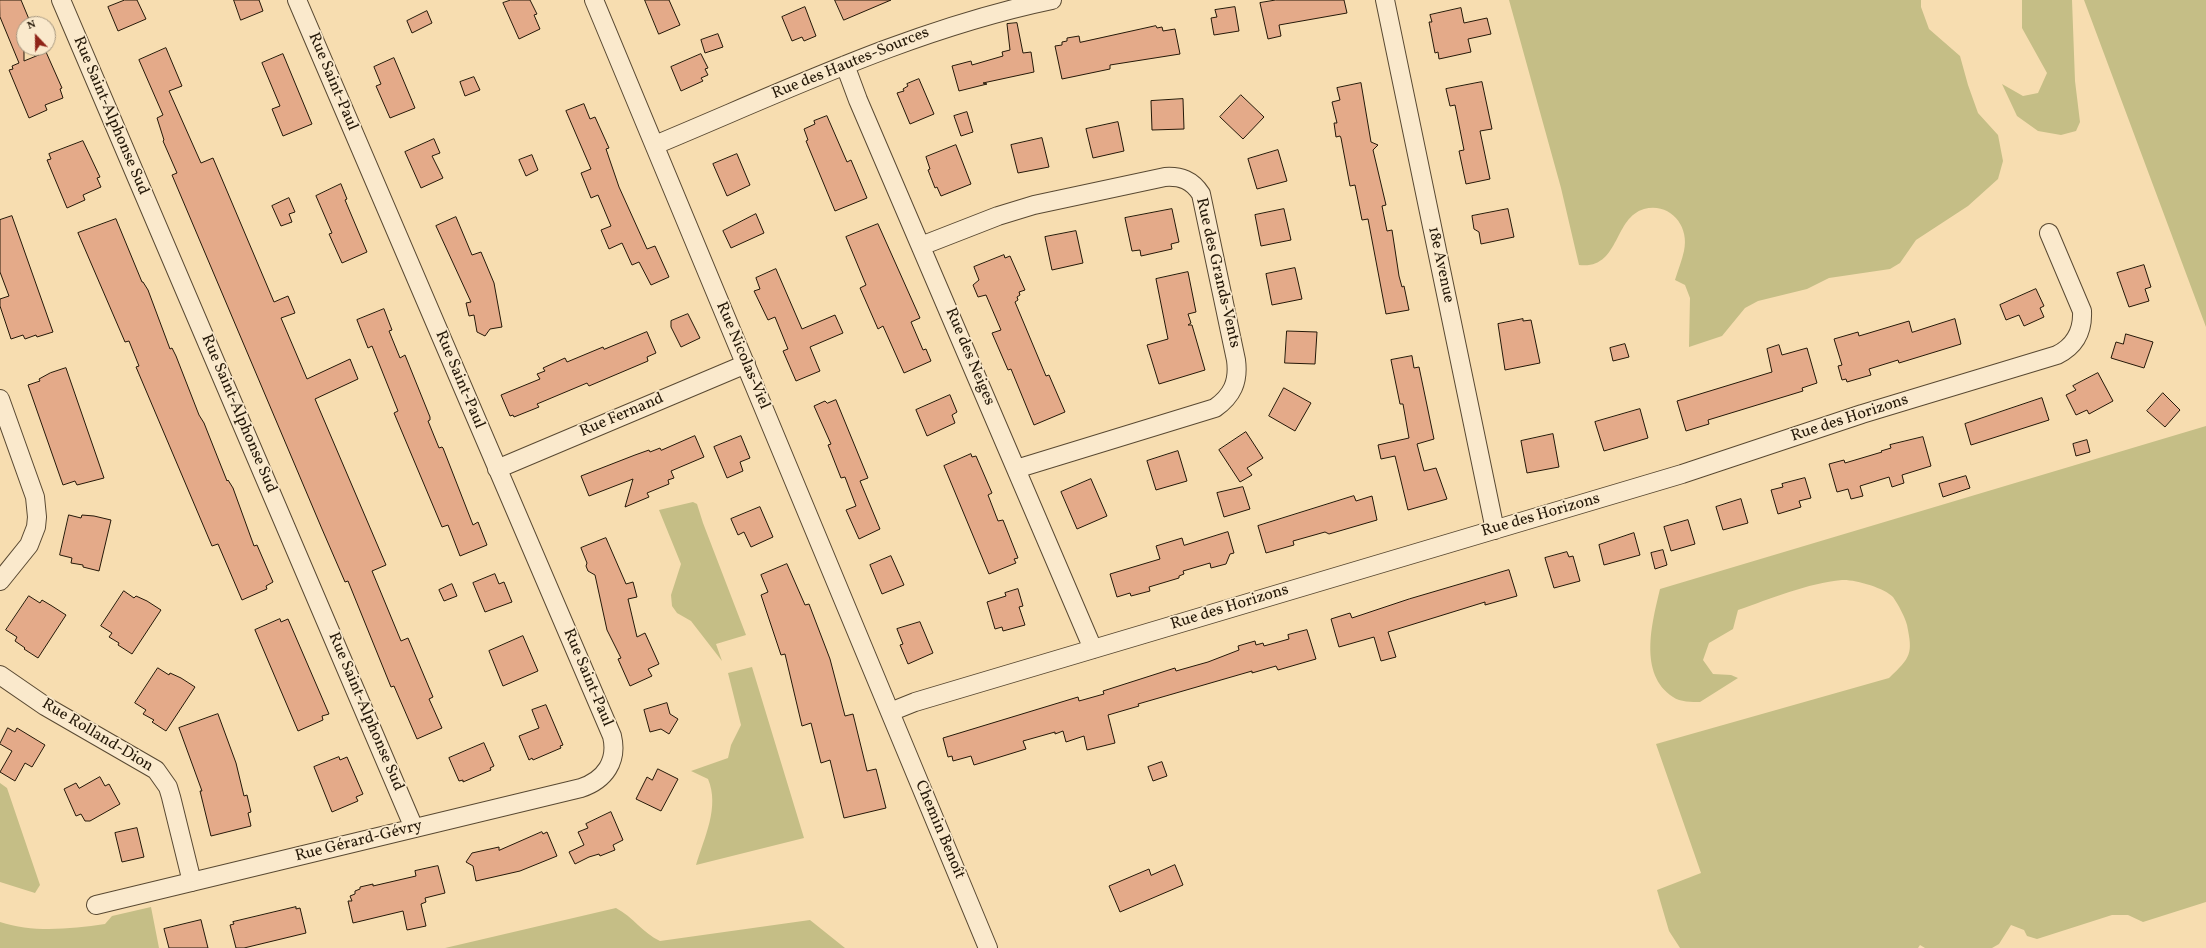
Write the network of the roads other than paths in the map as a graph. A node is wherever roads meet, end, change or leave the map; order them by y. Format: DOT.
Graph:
graph roads {
  1 [pos="61,0"];
  2 [pos="297,0"];
  3 [pos="594,0"];
  4 [pos="1052,0"];
  5 [pos="1385,0"];
  6 [pos="845,65"];
  7 [pos="655,145"];
  8 [pos="2049,233"];
  9 [pos="921,246"];
  10 [pos="746,364"];
  11 [pos="0,399"];
  12 [pos="497,469"];
  13 [pos="1016,469"];
  14 [pos="1495,530"];
  15 [pos="0,580"];
  16 [pos="1093,649"];
  17 [pos="0,675"];
  18 [pos="890,712"];
  19 [pos="611,762"];
  20 [pos="414,828"];
  21 [pos="192,882"];
  22 [pos="96,904"];
  23 [pos="988,948"];
  1 -- 20 [label="street, Rue Saint-Alphonse Sud"];
  2 -- 12 [label="street, Rue Saint-Paul"];
  3 -- 7 [label="street, Rue Nicolas-Viel"];
  4 -- 6 [label="street, Rue des Hautes-Sources"];
  5 -- 14 [label="street, 18e Avenue"];
  6 -- 7 [label="street, Rue des Hautes-Sources"];
  6 -- 9 [label="street, Rue des Neiges"];
  7 -- 10 [label="street, Rue Nicolas-Viel"];
  8 -- 14 [label="street, Rue des Horizons"];
  9 -- 13 [label="street, Rue des Neiges"];
  9 -- 13 [label="street, Rue des Grands-Vents"];
  10 -- 12 [label="street, Rue Fernand"];
  10 -- 18 [label="street, Rue Nicolas-Viel"];
  11 -- 15 [label="street"];
  12 -- 19 [label="street, Rue Saint-Paul"];
  13 -- 16 [label="street, Rue des Neiges"];
  14 -- 16 [label="street, Rue des Horizons"];
  16 -- 18 [label="street, Rue des Horizons"];
  17 -- 21 [label="street, Rue Rolland-Dion"];
  18 -- 23 [label="street, Chemin Benoît"];
  19 -- 20 [label="street, Rue Gérard-Gévry"];
  20 -- 21 [label="street, Rue Gérard-Gévry"];
  21 -- 22 [label="street, Rue Gérard-Gévry"];
}
